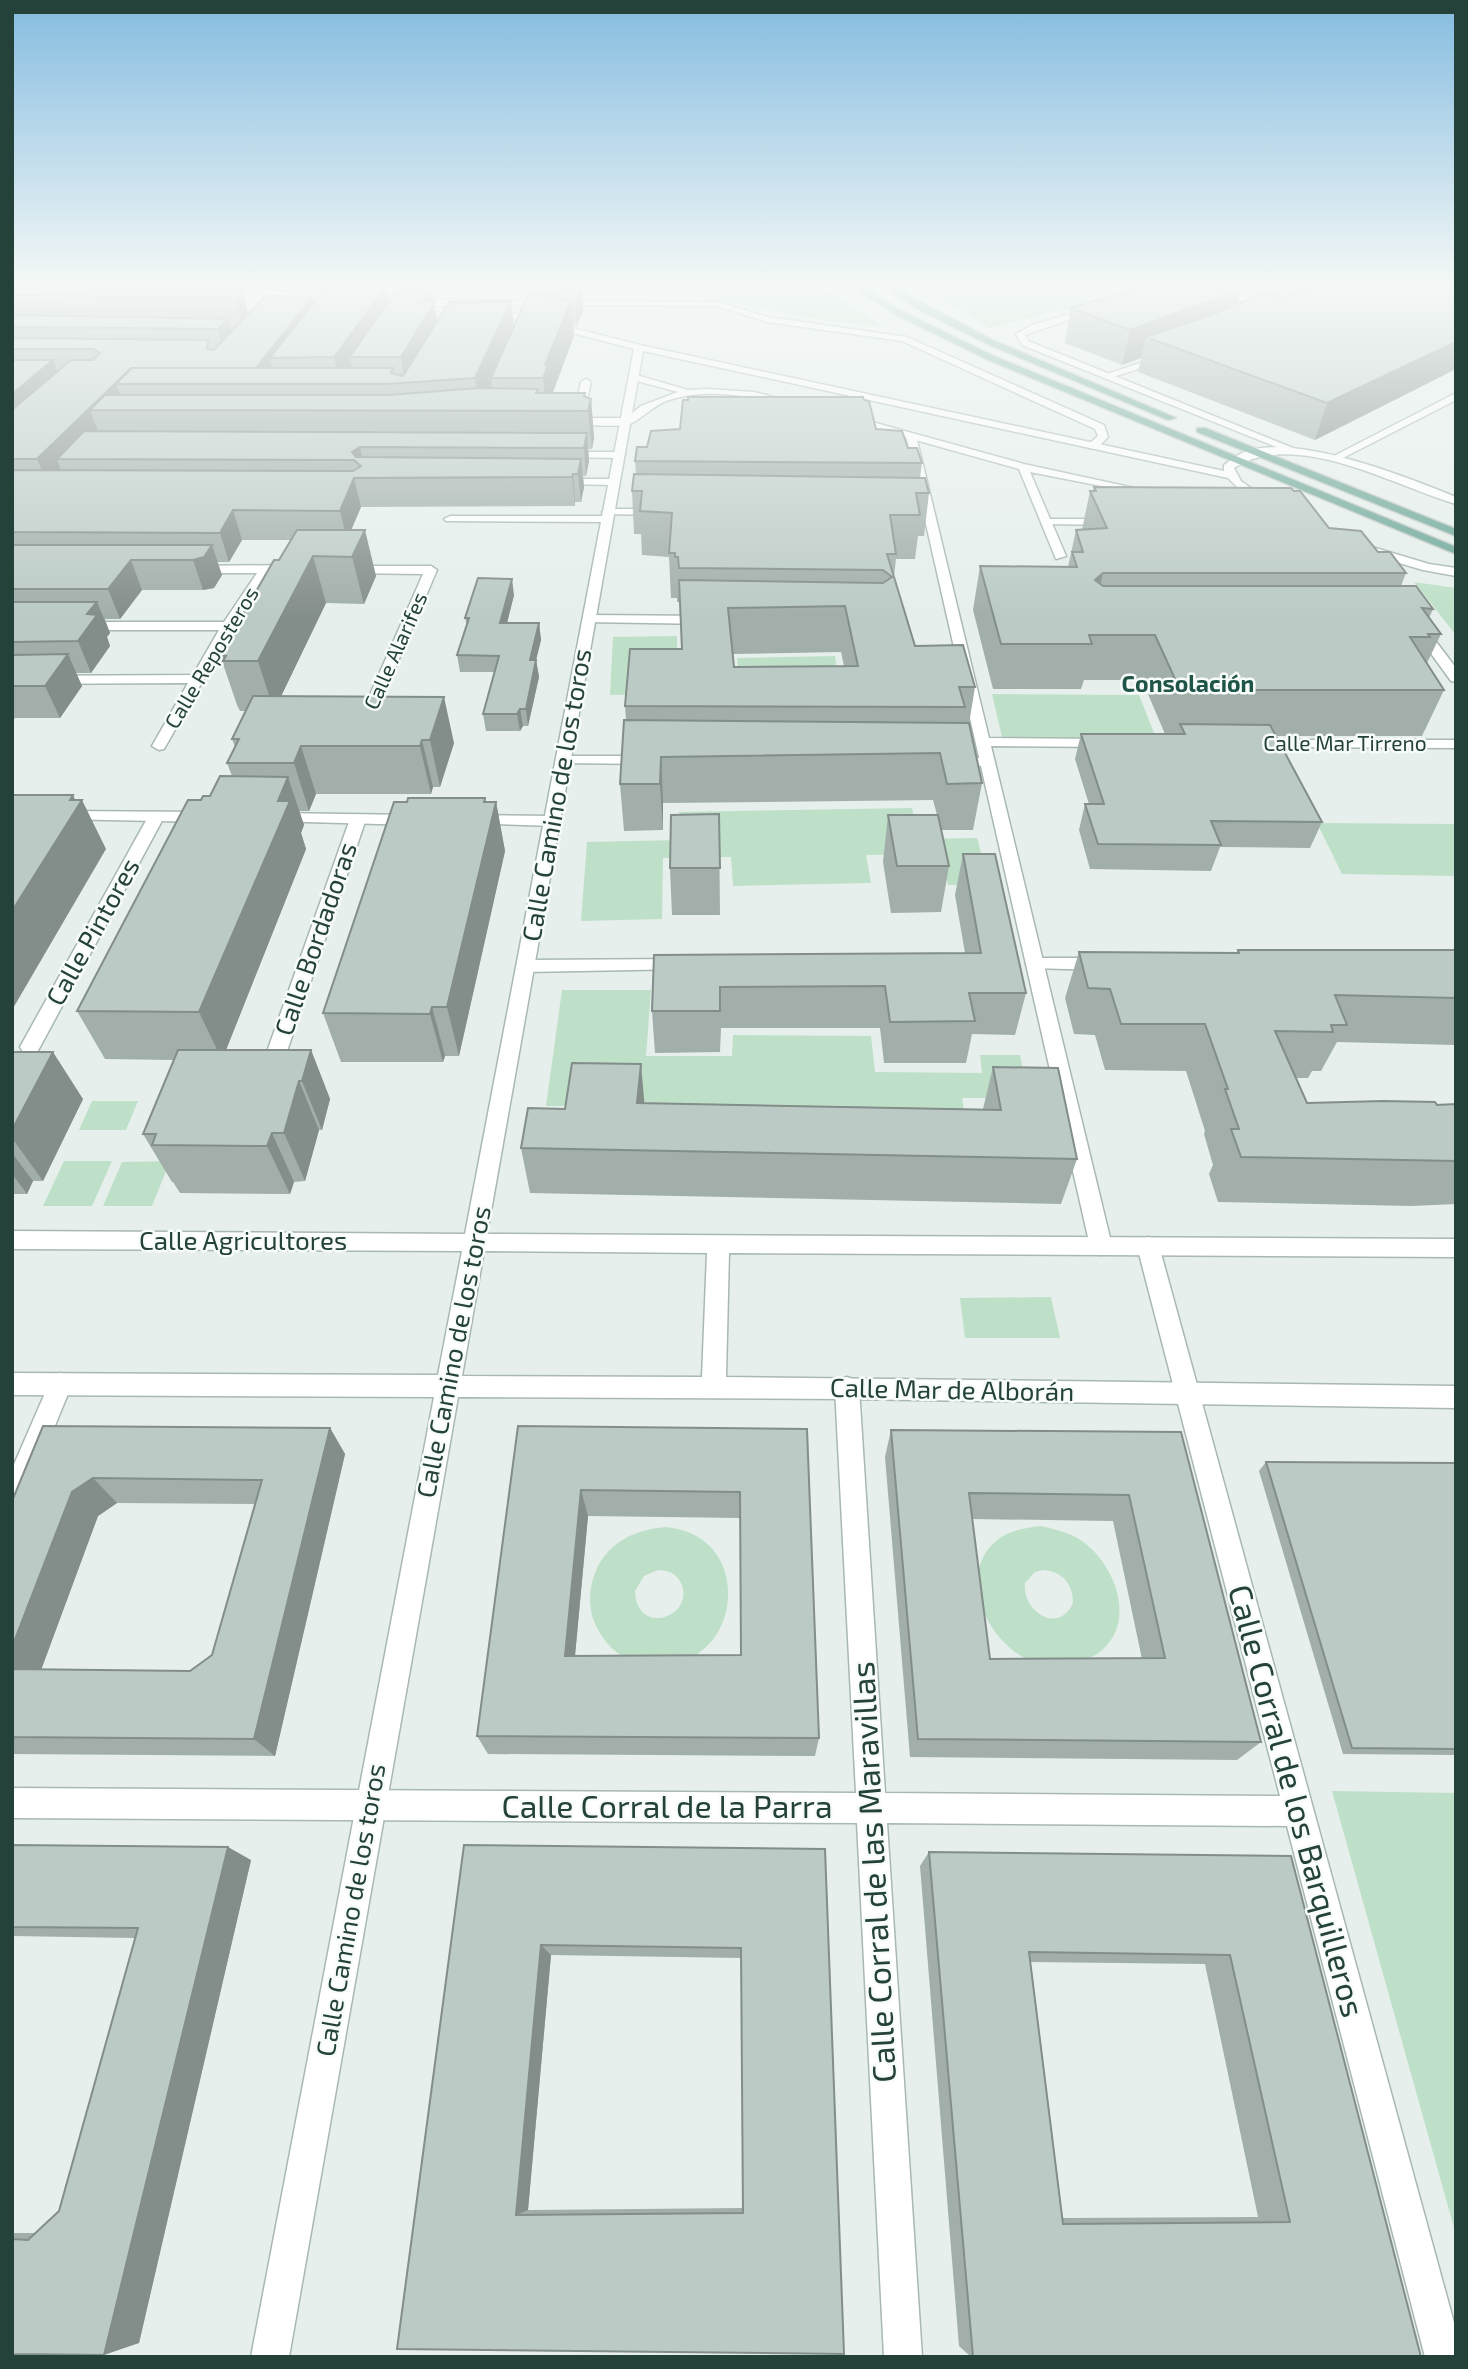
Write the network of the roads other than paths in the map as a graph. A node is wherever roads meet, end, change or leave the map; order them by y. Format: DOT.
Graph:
graph roads {
  1 [pos="582,398"];
  2 [pos="632,398"];
  3 [pos="672,398"];
  4 [pos="769,398"];
  5 [pos="869,398"];
  6 [pos="1034,398"];
  7 [pos="1086,398"];
  8 [pos="1122,398"];
  9 [pos="1160,398"];
  10 [pos="1453,398"];
  11 [pos="813,408"];
  12 [pos="837,415"];
  13 [pos="551,421"];
  14 [pos="577,421"];
  15 [pos="628,421"];
  16 [pos="1180,422"];
  17 [pos="1192,426"];
  18 [pos="911,436"];
  19 [pos="1093,446"];
  20 [pos="1298,452"];
  21 [pos="1259,453"];
  22 [pos="554,455"];
  23 [pos="620,455"];
  24 [pos="1335,458"];
  25 [pos="1234,459"];
  26 [pos="1023,467"];
  27 [pos="1229,475"];
  28 [pos="545,482"];
  29 [pos="614,482"];
  30 [pos="1170,496"];
  31 [pos="1456,501"];
  32 [pos="675,513"];
  33 [pos="1256,513"];
  34 [pos="607,515"];
  35 [pos="450,519"];
  36 [pos="1046,522"];
  37 [pos="1129,522"];
  38 [pos="1456,533"];
  39 [pos="1456,551"];
  40 [pos="1060,556"];
  41 [pos="1360,556"];
  42 [pos="1427,567"];
  43 [pos="172,568"];
  44 [pos="265,569"];
  45 [pos="306,569"];
  46 [pos="334,570"];
  47 [pos="1387,572"];
  48 [pos="1456,572"];
  49 [pos="590,619"];
  50 [pos="1407,619"];
  51 [pos="728,620"];
  52 [pos="66,626"];
  53 [pos="228,626"];
  54 [pos="1456,678"];
  55 [pos="198,679"];
  56 [pos="12,680"];
  57 [pos="361,731"];
  58 [pos="983,742"];
  59 [pos="1122,743"];
  60 [pos="1233,743"];
  61 [pos="1456,744"];
  62 [pos="159,747"];
  63 [pos="564,760"];
  64 [pos="660,761"];
  65 [pos="933,762"];
  66 [pos="988,762"];
  67 [pos="42,816"];
  68 [pos="156,817"];
  69 [pos="222,817"];
  70 [pos="263,818"];
  71 [pos="358,819"];
  72 [pos="428,820"];
  73 [pos="455,820"];
  74 [pos="553,821"];
  75 [pos="1116,963"];
  76 [pos="1035,964"];
  77 [pos="704,965"];
  78 [pos="526,966"];
  79 [pos="30,1047"];
  80 [pos="274,1060"];
  81 [pos="12,1240"];
  82 [pos="474,1242"];
  83 [pos="718,1244"];
  84 [pos="1101,1246"];
  85 [pos="1148,1246"];
  86 [pos="1456,1248"];
  87 [pos="12,1384"];
  88 [pos="60,1384"];
  89 [pos="447,1385"];
  90 [pos="714,1387"];
  91 [pos="847,1388"];
  92 [pos="1187,1394"];
  93 [pos="1456,1396"];
  94 [pos="12,1500"];
  95 [pos="12,1803"];
  96 [pos="371,1805"];
  97 [pos="871,1809"];
  98 [pos="1299,1811"];
  99 [pos="270,2357"];
  100 [pos="902,2357"];
  101 [pos="1444,2357"];
  1 -- 14 [label="street"];
  2 -- 15 [label="street, Calle Camino de los toros"];
  3 -- 15 [label="street"];
  4 -- 11 [label="street"];
  5 -- 19 [label="street"];
  6 -- 19 [label="street"];
  7 -- 25 [label="main road"];
  8 -- 16 [label="main road"];
  9 -- 20 [label="street"];
  10 -- 24 [label="street"];
  12 -- 18 [label="street"];
  13 -- 14 [label="street"];
  14 -- 15 [label="street"];
  15 -- 23 [label="street, Calle Camino de los toros"];
  17 -- 21 [label="main road"];
  18 -- 26 [label="street"];
  18 -- 58 [label="street"];
  19 -- 27 [label="street"];
  20 -- 21 [label="street"];
  20 -- 24 [label="street"];
  21 -- 25 [label="street"];
  21 -- 38 [label="main road"];
  22 -- 23 [label="street"];
  23 -- 29 [label="street, Calle Camino de los toros"];
  24 -- 31 [label="street"];
  25 -- 27 [label="street"];
  25 -- 39 [label="main road"];
  26 -- 30 [label="street"];
  26 -- 36 [label="street"];
  27 -- 33 [label="street"];
  28 -- 29 [label="street"];
  29 -- 34 [label="street, Calle Camino de los toros"];
  32 -- 34 [label="street"];
  34 -- 35 [label="street"];
  34 -- 49 [label="street, Calle Camino de los toros"];
  36 -- 37 [label="street"];
  36 -- 40 [label="street"];
  41 -- 42 [label="street"];
  42 -- 47 [label="street"];
  42 -- 48 [label="street"];
  43 -- 44 [label="street"];
  44 -- 45 [label="street"];
  44 -- 53 [label="street, Calle Reposteros"];
  46 -- 57 [label="street, Calle Alarifes"];
  49 -- 51 [label="street"];
  49 -- 63 [label="street, Calle Camino de los toros"];
  50 -- 54 [label="street"];
  52 -- 53 [label="street"];
  53 -- 55 [label="street, Calle Reposteros"];
  55 -- 56 [label="street"];
  55 -- 62 [label="street, Calle Reposteros"];
  58 -- 59 [label="street"];
  58 -- 66 [label="street"];
  60 -- 61 [label="street, Calle Mar Tirreno"];
  63 -- 64 [label="street"];
  63 -- 74 [label="street, Calle Camino de los toros"];
  65 -- 66 [label="street"];
  66 -- 76 [label="street"];
  67 -- 68 [label="street"];
  68 -- 69 [label="street"];
  68 -- 79 [label="street, Calle Pintores"];
  70 -- 71 [label="street"];
  71 -- 72 [label="street"];
  71 -- 80 [label="street, Calle Bordadoras"];
  73 -- 74 [label="street"];
  74 -- 78 [label="street, Calle Camino de los toros"];
  75 -- 76 [label="street"];
  76 -- 84 [label="street"];
  77 -- 78 [label="street"];
  78 -- 82 [label="street, Calle Camino de los toros"];
  81 -- 82 [label="street, Calle Agricultores"];
  82 -- 83 [label="street"];
  82 -- 89 [label="street, Calle Camino de los toros"];
  83 -- 84 [label="street"];
  83 -- 90 [label="street"];
  84 -- 85 [label="street"];
  85 -- 86 [label="street"];
  85 -- 92 [label="street, Calle Corral de los Barquilleros"];
  87 -- 88 [label="street"];
  88 -- 89 [label="street"];
  88 -- 94 [label="street"];
  89 -- 90 [label="street, Calle Mar de Alborán"];
  89 -- 96 [label="street, Calle Camino de los toros"];
  90 -- 91 [label="street, Calle Mar de Alborán"];
  91 -- 92 [label="street, Calle Mar de Alborán"];
  91 -- 97 [label="street, Calle Corral de las Maravillas"];
  92 -- 93 [label="street, Calle Mar de Alborán"];
  92 -- 98 [label="street, Calle Corral de los Barquilleros"];
  95 -- 96 [label="street, Calle Corral de la Parra"];
  96 -- 97 [label="street, Calle Corral de la Parra"];
  96 -- 99 [label="street, Calle Camino de los toros"];
  97 -- 98 [label="street, Calle Corral de la Parra"];
  97 -- 100 [label="street, Calle Corral de las Maravillas"];
  98 -- 101 [label="street, Calle Corral de los Barquilleros"];
}
